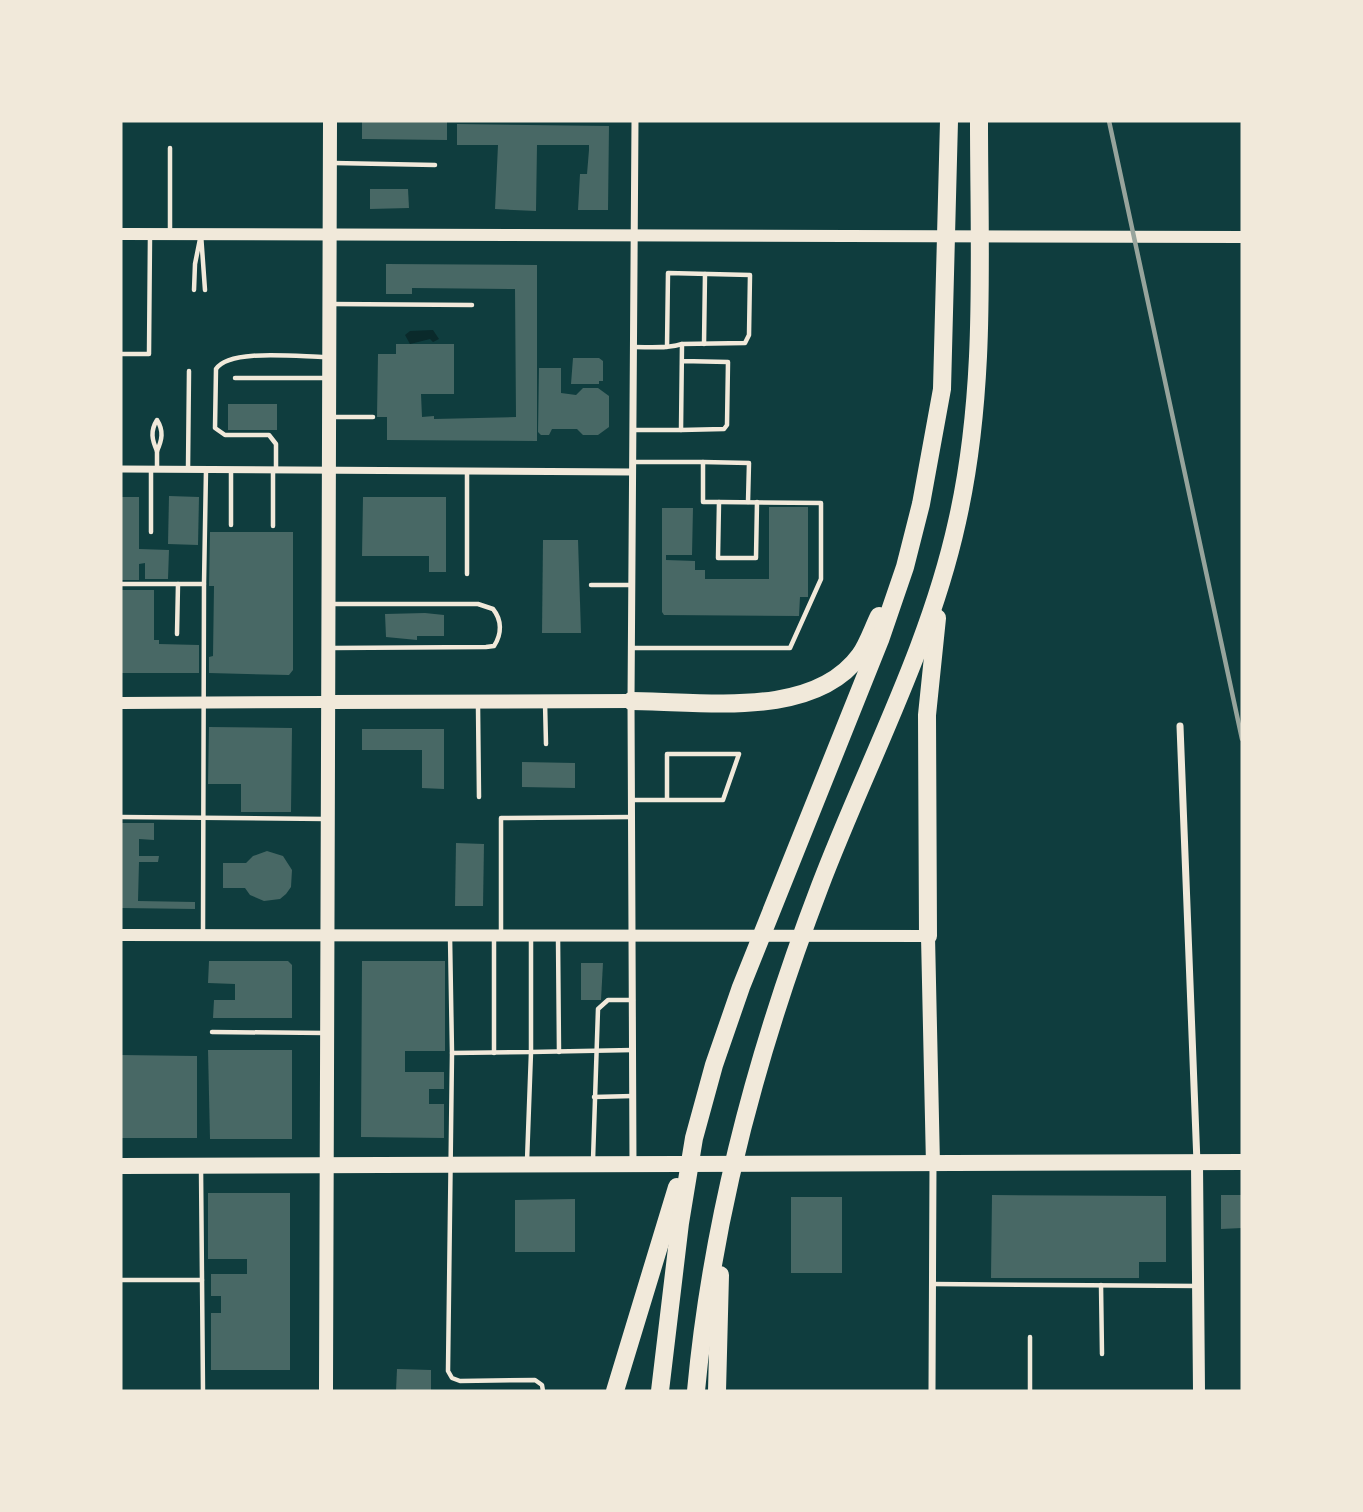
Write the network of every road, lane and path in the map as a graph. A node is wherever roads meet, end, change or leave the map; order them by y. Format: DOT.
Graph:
graph roads {
  1 [pos="330,121"];
  2 [pos="635,121"];
  3 [pos="949,121"];
  4 [pos="979,121"];
  5 [pos="170,148"];
  6 [pos="330,163"];
  7 [pos="435,165"];
  8 [pos="121,234"];
  9 [pos="150,234"];
  10 [pos="170,234"];
  11 [pos="201,234"];
  12 [pos="330,235"];
  13 [pos="634,237"];
  14 [pos="1242,237"];
  15 [pos="705,274"];
  16 [pos="194,290"];
  17 [pos="205,290"];
  18 [pos="330,304"];
  19 [pos="472,305"];
  20 [pos="682,344"];
  21 [pos="704,344"];
  22 [pos="633,347"];
  23 [pos="667,347"];
  24 [pos="121,354"];
  25 [pos="330,357"];
  26 [pos="682,361"];
  27 [pos="190,371"];
  28 [pos="235,378"];
  29 [pos="330,378"];
  30 [pos="330,417"];
  31 [pos="373,417"];
  32 [pos="632,430"];
  33 [pos="681,430"];
  34 [pos="157,451"];
  35 [pos="632,462"];
  36 [pos="703,462"];
  37 [pos="121,469"];
  38 [pos="154,469"];
  39 [pos="188,469"];
  40 [pos="206,469"];
  41 [pos="231,469"];
  42 [pos="274,470"];
  43 [pos="329,471"];
  44 [pos="467,471"];
  45 [pos="632,472"];
  46 [pos="719,502"];
  47 [pos="748,502"];
  48 [pos="757,502"];
  49 [pos="231,525"];
  50 [pos="273,526"];
  51 [pos="151,532"];
  52 [pos="905,567"];
  53 [pos="467,574"];
  54 [pos="121,584"];
  55 [pos="178,584"];
  56 [pos="204,584"];
  57 [pos="591,585"];
  58 [pos="632,585"];
  59 [pos="937,598"];
  60 [pos="328,604"];
  61 [pos="177,634"];
  62 [pos="631,648"];
  63 [pos="327,649"];
  64 [pos="478,701"];
  65 [pos="545,701"];
  66 [pos="631,701"];
  67 [pos="204,702"];
  68 [pos="327,702"];
  69 [pos="121,703"];
  70 [pos="1180,726"];
  71 [pos="545,744"];
  72 [pos="479,797"];
  73 [pos="632,800"];
  74 [pos="667,800"];
  75 [pos="121,817"];
  76 [pos="632,817"];
  77 [pos="203,818"];
  78 [pos="326,819"];
  79 [pos="121,935"];
  80 [pos="202,935"];
  81 [pos="325,935"];
  82 [pos="450,935"];
  83 [pos="497,935"];
  84 [pos="531,935"];
  85 [pos="558,935"];
  86 [pos="633,935"];
  87 [pos="928,936"];
  88 [pos="633,1000"];
  89 [pos="212,1032"];
  90 [pos="326,1032"];
  91 [pos="633,1050"];
  92 [pos="595,1051"];
  93 [pos="531,1052"];
  94 [pos="559,1052"];
  95 [pos="452,1053"];
  96 [pos="494,1053"];
  97 [pos="633,1096"];
  98 [pos="594,1097"];
  99 [pos="1242,1162"];
  100 [pos="1197,1164"];
  101 [pos="449,1165"];
  102 [pos="526,1165"];
  103 [pos="593,1165"];
  104 [pos="634,1165"];
  105 [pos="933,1165"];
  106 [pos="121,1166"];
  107 [pos="201,1166"];
  108 [pos="326,1166"];
  109 [pos="672,1222"];
  110 [pos="722,1223"];
  111 [pos="121,1280"];
  112 [pos="202,1280"];
  113 [pos="933,1284"];
  114 [pos="1101,1285"];
  115 [pos="1198,1286"];
  116 [pos="1030,1337"];
  117 [pos="1102,1354"];
  118 [pos="203,1391"];
  119 [pos="326,1391"];
  120 [pos="543,1391"];
  121 [pos="615,1391"];
  122 [pos="660,1391"];
  123 [pos="696,1391"];
  124 [pos="717,1391"];
  125 [pos="932,1391"];
  126 [pos="1030,1391"];
  127 [pos="1199,1391"];
  1 -- 6 [label="main road"];
  2 -- 13 [label="street"];
  3 -- 52 [label="highway"];
  4 -- 59 [label="highway"];
  5 -- 10 [label="lane"];
  6 -- 7 [label="lane"];
  6 -- 12 [label="main road"];
  8 -- 9 [label="street"];
  9 -- 10 [label="street"];
  9 -- 24 [label="lane"];
  10 -- 11 [label="street"];
  11 -- 12 [label="street"];
  11 -- 16 [label="lane"];
  11 -- 17 [label="lane"];
  12 -- 13 [label="street"];
  12 -- 18 [label="main road"];
  13 -- 14 [label="street"];
  13 -- 22 [label="street"];
  15 -- 21 [label="lane"];
  15 -- 21 [label="lane"];
  15 -- 23 [label="lane"];
  18 -- 19 [label="lane"];
  18 -- 25 [label="main road"];
  20 -- 21 [label="lane"];
  20 -- 23 [label="lane"];
  20 -- 26 [label="lane"];
  22 -- 23 [label="lane"];
  22 -- 32 [label="street"];
  25 -- 29 [label="main road"];
  25 -- 42 [label="lane"];
  26 -- 33 [label="lane"];
  26 -- 33 [label="lane"];
  27 -- 39 [label="lane"];
  28 -- 29 [label="lane"];
  29 -- 30 [label="main road"];
  30 -- 31 [label="lane"];
  30 -- 43 [label="main road"];
  32 -- 33 [label="lane"];
  32 -- 35 [label="street"];
  34 -- 34 [label="lane"];
  34 -- 38 [label="lane"];
  35 -- 36 [label="lane"];
  35 -- 45 [label="street"];
  36 -- 46 [label="lane"];
  36 -- 47 [label="lane"];
  37 -- 38 [label="street"];
  38 -- 39 [label="street"];
  38 -- 51 [label="lane"];
  39 -- 40 [label="street"];
  40 -- 41 [label="street"];
  40 -- 56 [label="lane"];
  41 -- 42 [label="street"];
  41 -- 49 [label="lane"];
  42 -- 43 [label="street"];
  42 -- 50 [label="lane"];
  43 -- 44 [label="street"];
  43 -- 60 [label="main road"];
  44 -- 45 [label="street"];
  44 -- 53 [label="lane"];
  45 -- 58 [label="street"];
  46 -- 47 [label="lane"];
  46 -- 48 [label="lane"];
  47 -- 48 [label="lane"];
  48 -- 62 [label="lane"];
  52 -- 66 [label="highway"];
  52 -- 109 [label="highway"];
  54 -- 55 [label="lane"];
  55 -- 56 [label="lane"];
  55 -- 61 [label="lane"];
  56 -- 67 [label="lane"];
  57 -- 58 [label="lane"];
  58 -- 62 [label="street"];
  59 -- 87 [label="highway"];
  59 -- 110 [label="highway"];
  60 -- 63 [label="main road"];
  60 -- 63 [label="lane"];
  62 -- 66 [label="street"];
  63 -- 68 [label="main road"];
  64 -- 65 [label="main road"];
  64 -- 68 [label="main road"];
  64 -- 72 [label="lane"];
  65 -- 66 [label="main road"];
  65 -- 71 [label="lane"];
  66 -- 73 [label="street"];
  67 -- 68 [label="street"];
  67 -- 69 [label="street"];
  67 -- 77 [label="lane"];
  68 -- 78 [label="main road"];
  70 -- 100 [label="street"];
  73 -- 74 [label="lane"];
  73 -- 76 [label="street"];
  74 -- 74 [label="lane"];
  75 -- 77 [label="lane"];
  76 -- 83 [label="lane"];
  76 -- 86 [label="street"];
  77 -- 78 [label="lane"];
  77 -- 80 [label="lane"];
  78 -- 81 [label="main road"];
  79 -- 80 [label="street"];
  80 -- 81 [label="street"];
  81 -- 82 [label="street"];
  81 -- 90 [label="main road"];
  82 -- 83 [label="street"];
  82 -- 95 [label="lane"];
  83 -- 84 [label="street"];
  83 -- 96 [label="lane"];
  84 -- 85 [label="street"];
  84 -- 93 [label="lane"];
  85 -- 86 [label="street"];
  85 -- 94 [label="lane"];
  86 -- 87 [label="street"];
  86 -- 88 [label="street"];
  87 -- 105 [label="main road"];
  88 -- 91 [label="street"];
  88 -- 92 [label="lane"];
  89 -- 90 [label="lane"];
  90 -- 108 [label="main road"];
  91 -- 92 [label="lane"];
  91 -- 97 [label="street"];
  92 -- 94 [label="lane"];
  92 -- 98 [label="lane"];
  93 -- 94 [label="lane"];
  93 -- 96 [label="lane"];
  93 -- 102 [label="lane"];
  95 -- 96 [label="lane"];
  95 -- 101 [label="lane"];
  97 -- 98 [label="lane"];
  97 -- 104 [label="street"];
  98 -- 103 [label="lane"];
  99 -- 100 [label="main road"];
  100 -- 105 [label="main road"];
  100 -- 115 [label="street"];
  101 -- 102 [label="main road"];
  101 -- 108 [label="main road"];
  101 -- 120 [label="lane"];
  102 -- 103 [label="main road"];
  103 -- 104 [label="main road"];
  104 -- 105 [label="main road"];
  105 -- 113 [label="street"];
  106 -- 107 [label="main road"];
  107 -- 108 [label="main road"];
  107 -- 112 [label="lane"];
  108 -- 119 [label="main road"];
  109 -- 121 [label="highway"];
  109 -- 122 [label="highway"];
  110 -- 123 [label="highway"];
  110 -- 124 [label="highway"];
  111 -- 112 [label="lane"];
  112 -- 118 [label="lane"];
  113 -- 114 [label="lane"];
  113 -- 125 [label="street"];
  114 -- 115 [label="lane"];
  114 -- 117 [label="lane"];
  115 -- 127 [label="street"];
  116 -- 126 [label="lane"];
}
